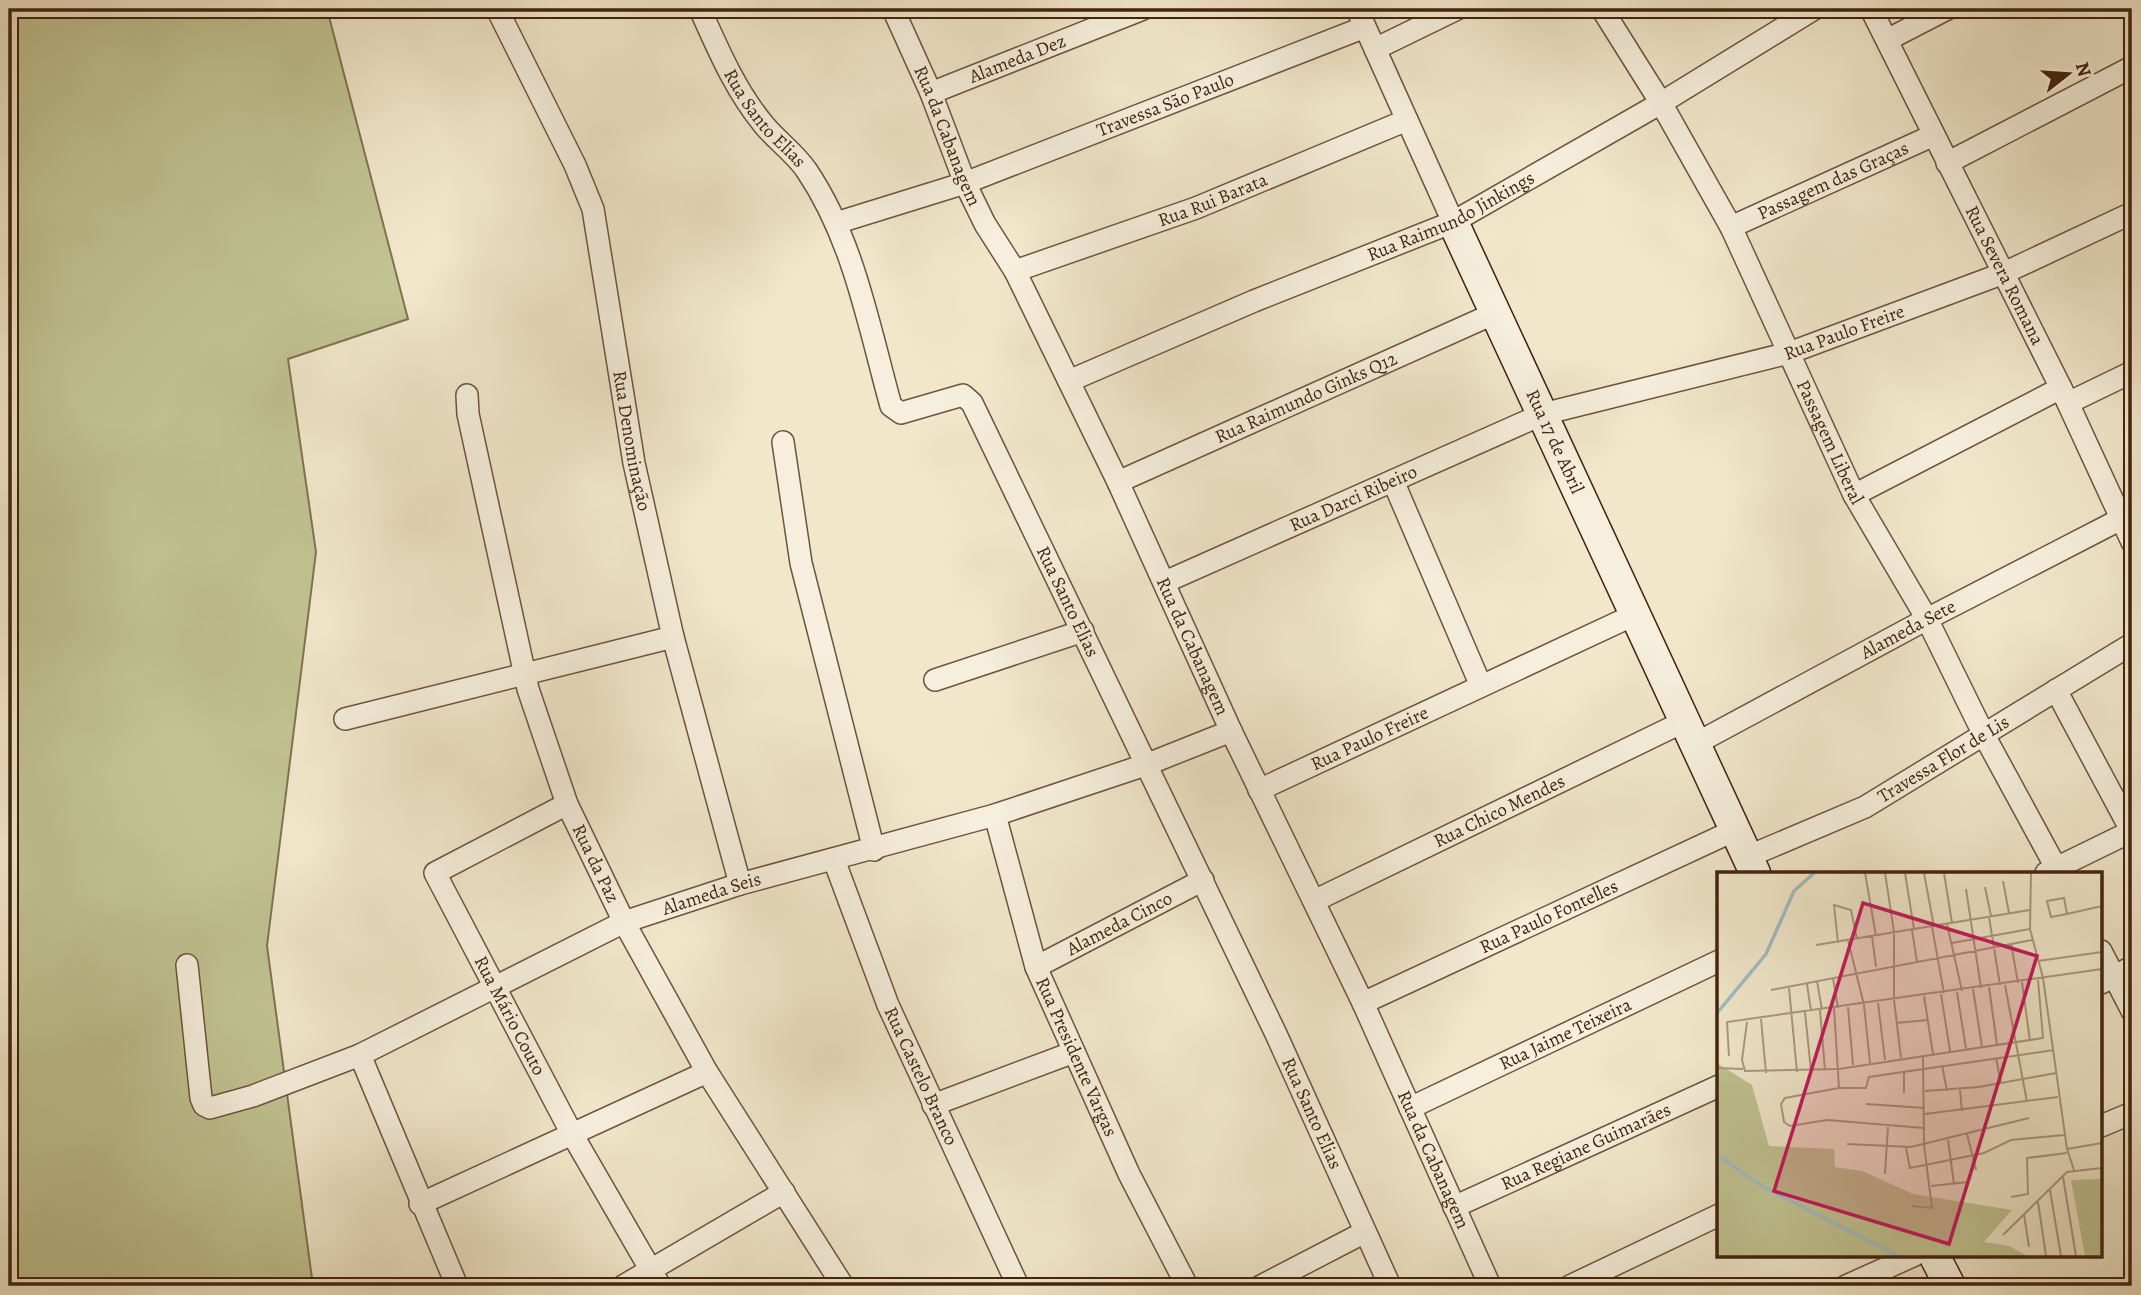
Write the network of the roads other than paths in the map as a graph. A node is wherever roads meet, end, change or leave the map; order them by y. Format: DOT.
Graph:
graph roads {
  1 [pos="497,9"];
  2 [pos="700,9"];
  3 [pos="892,9"];
  4 [pos="1143,9"];
  5 [pos="1457,9"];
  6 [pos="1602,9"];
  7 [pos="1814,9"];
  8 [pos="1871,9"];
  9 [pos="1947,9"];
  10 [pos="1361,18"];
  11 [pos="1887,40"];
  12 [pos="1375,49"];
  13 [pos="2132,67"];
  14 [pos="931,93"];
  15 [pos="1661,103"];
  16 [pos="1407,120"];
  17 [pos="1934,135"];
  18 [pos="1947,163"];
  19 [pos="965,183"];
  20 [pos="2132,214"];
  21 [pos="1453,222"];
  22 [pos="836,223"];
  23 [pos="1731,227"];
  24 [pos="1015,271"];
  25 [pos="2004,273"];
  26 [pos="1493,314"];
  27 [pos="1788,353"];
  28 [pos="2132,372"];
  29 [pos="1069,381"];
  30 [pos="467,395"];
  31 [pos="2065,396"];
  32 [pos="1544,414"];
  33 [pos="783,442"];
  34 [pos="1393,481"];
  35 [pos="1118,482"];
  36 [pos="1854,495"];
  37 [pos="2128,531"];
  38 [pos="1165,582"];
  39 [pos="1636,614"];
  40 [pos="1927,619"];
  41 [pos="1083,631"];
  42 [pos="673,637"];
  43 [pos="2132,644"];
  44 [pos="524,674"];
  45 [pos="935,680"];
  46 [pos="1481,685"];
  47 [pos="2056,690"];
  48 [pos="345,719"];
  49 [pos="1231,731"];
  50 [pos="1690,733"];
  51 [pos="1985,737"];
  52 [pos="1148,764"];
  53 [pos="1259,790"];
  54 [pos="567,804"];
  55 [pos="995,815"];
  56 [pos="1735,830"];
  57 [pos="2132,831"];
  58 [pos="874,850"];
  59 [pos="834,860"];
  60 [pos="1751,865"];
  61 [pos="2054,872"];
  62 [pos="1203,880"];
  63 [pos="740,884"];
  64 [pos="1314,901"];
  65 [pos="624,922"];
  66 [pos="2102,953"];
  67 [pos="1717,962"];
  68 [pos="187,965"];
  69 [pos="1036,967"];
  70 [pos="2116,976"];
  71 [pos="495,986"];
  72 [pos="1363,1003"];
  73 [pos="2132,1011"];
  74 [pos="1074,1052"];
  75 [pos="360,1055"];
  76 [pos="707,1072"];
  77 [pos="1717,1087"];
  78 [pos="933,1105"];
  79 [pos="1410,1108"];
  80 [pos="2132,1113"];
  81 [pos="2102,1126"];
  82 [pos="572,1134"];
  83 [pos="784,1192"];
  84 [pos="420,1204"];
  85 [pos="1454,1208"];
  86 [pos="1717,1216"];
  87 [pos="1365,1232"];
  88 [pos="1913,1256"];
  89 [pos="1935,1256"];
  90 [pos="655,1278"];
  91 [pos="457,1286"];
  92 [pos="623,1286"];
  93 [pos="843,1286"];
  94 [pos="1018,1286"];
  95 [pos="1187,1286"];
  96 [pos="1261,1286"];
  97 [pos="1390,1286"];
  98 [pos="1490,1286"];
  99 [pos="1570,1286"];
  100 [pos="1846,1286"];
  101 [pos="1950,1286"];
  1 -- 42 [label="street, Rua Denominação"];
  2 -- 22 [label="street, Rua Santo Elias"];
  3 -- 14 [label="street, Rua da Cabanagem"];
  4 -- 14 [label="street, Alameda Dez"];
  5 -- 12 [label="street"];
  6 -- 15 [label="street, Passagem Liberal"];
  7 -- 15 [label="street, Rua Raimundo Jinkings"];
  8 -- 11 [label="street, Rua Severa Romana"];
  9 -- 11 [label="street"];
  10 -- 12 [label="street, Rua 17 de Abril"];
  10 -- 19 [label="street, Travessa São Paulo"];
  11 -- 17 [label="street, Rua Severa Romana"];
  12 -- 16 [label="street, Rua 17 de Abril"];
  13 -- 18 [label="street"];
  14 -- 19 [label="street, Rua da Cabanagem"];
  15 -- 21 [label="street, Rua Raimundo Jinkings"];
  15 -- 23 [label="street, Passagem Liberal"];
  16 -- 21 [label="street, Rua 17 de Abril"];
  16 -- 24 [label="street, Rua Rui Barata"];
  17 -- 18 [label="street, Rua Severa Romana"];
  17 -- 23 [label="street, Passagem das Graças"];
  18 -- 25 [label="street, Rua Severa Romana"];
  19 -- 22 [label="street, Travessa São Paulo"];
  19 -- 24 [label="street, Rua da Cabanagem"];
  20 -- 25 [label="street, Rua Paulo Freire"];
  21 -- 26 [label="street, Rua 17 de Abril"];
  21 -- 29 [label="street, Rua Raimundo Jinkings"];
  22 -- 41 [label="street, Rua Santo Elias"];
  23 -- 27 [label="street, Passagem Liberal"];
  24 -- 29 [label="street, Rua da Cabanagem"];
  25 -- 27 [label="street, Rua Paulo Freire"];
  25 -- 31 [label="street, Rua Severa Romana"];
  26 -- 32 [label="street, Rua 17 de Abril"];
  26 -- 35 [label="street, Rua Raimundo Ginks Q12"];
  27 -- 32 [label="street, Rua Paulo Freire"];
  27 -- 36 [label="street, Passagem Liberal"];
  28 -- 31 [label="street"];
  29 -- 35 [label="street, Rua da Cabanagem"];
  30 -- 44 [label="street, Rua da Paz"];
  31 -- 36 [label="street"];
  31 -- 37 [label="street, Rua Severa Romana"];
  32 -- 34 [label="street, Rua Darci Ribeiro"];
  32 -- 39 [label="street, Rua 17 de Abril"];
  33 -- 58 [label="street"];
  34 -- 38 [label="street, Rua Darci Ribeiro"];
  34 -- 46 [label="street"];
  35 -- 38 [label="street, Rua da Cabanagem"];
  36 -- 40 [label="street, Passagem Liberal"];
  37 -- 40 [label="street, Alameda Sete"];
  38 -- 49 [label="street, Rua da Cabanagem"];
  39 -- 46 [label="street, Rua Paulo Freire"];
  39 -- 50 [label="street, Rua 17 de Abril"];
  40 -- 50 [label="street, Alameda Sete"];
  40 -- 51 [label="street, Passagem Liberal"];
  41 -- 45 [label="street"];
  41 -- 52 [label="street, Rua Santo Elias"];
  42 -- 44 [label="street"];
  42 -- 63 [label="street, Rua Denominação"];
  43 -- 47 [label="street, Travessa Flor de Lis"];
  44 -- 48 [label="street"];
  44 -- 54 [label="street, Rua da Paz"];
  46 -- 53 [label="street, Rua Paulo Freire"];
  47 -- 51 [label="street, Travessa Flor de Lis"];
  47 -- 57 [label="street"];
  49 -- 52 [label="street, Alameda Seis"];
  49 -- 53 [label="street, Rua da Cabanagem"];
  50 -- 56 [label="street, Rua 17 de Abril"];
  50 -- 64 [label="street, Rua Chico Mendes"];
  51 -- 60 [label="street, Travessa Flor de Lis"];
  51 -- 61 [label="street, Passagem Liberal"];
  52 -- 55 [label="street, Alameda Seis"];
  52 -- 62 [label="street, Rua Santo Elias"];
  53 -- 64 [label="street, Rua da Cabanagem"];
  54 -- 65 [label="street, Rua da Paz"];
  54 -- 71 [label="street, Rua Mário Couto"];
  55 -- 58 [label="street, Alameda Seis"];
  55 -- 69 [label="street, Rua Presidente Vargas"];
  56 -- 60 [label="street, Rua 17 de Abril"];
  56 -- 72 [label="street, Rua Paulo Fontelles"];
  57 -- 61 [label="street"];
  58 -- 59 [label="street, Alameda Seis"];
  59 -- 63 [label="street, Alameda Seis"];
  59 -- 78 [label="street, Rua Castelo Branco"];
  62 -- 69 [label="street, Alameda Cinco"];
  62 -- 87 [label="street, Rua Santo Elias"];
  63 -- 65 [label="street, Alameda Seis"];
  64 -- 72 [label="street, Rua da Cabanagem"];
  65 -- 71 [label="street, Alameda Seis"];
  65 -- 76 [label="street, Rua da Paz"];
  66 -- 70 [label="street"];
  67 -- 79 [label="street, Rua Jaime Teixeira"];
  68 -- 75 [label="street, Alameda Seis"];
  69 -- 74 [label="street, Rua Presidente Vargas"];
  70 -- 73 [label="street"];
  71 -- 75 [label="street, Alameda Seis"];
  71 -- 82 [label="street, Rua Mário Couto"];
  72 -- 79 [label="street, Rua da Cabanagem"];
  74 -- 78 [label="street"];
  74 -- 95 [label="street, Rua Presidente Vargas"];
  75 -- 84 [label="street"];
  76 -- 82 [label="street"];
  76 -- 83 [label="street, Rua da Paz"];
  77 -- 85 [label="street, Rua Regiane Guimarães"];
  78 -- 94 [label="street, Rua Castelo Branco"];
  79 -- 85 [label="street, Rua da Cabanagem"];
  80 -- 81 [label="street"];
  82 -- 84 [label="street"];
  82 -- 90 [label="street, Rua Mário Couto"];
  83 -- 90 [label="street"];
  83 -- 93 [label="street, Rua da Paz"];
  84 -- 91 [label="street"];
  85 -- 98 [label="street, Rua da Cabanagem"];
  86 -- 99 [label="street"];
  87 -- 96 [label="street"];
  87 -- 97 [label="street, Rua Santo Elias"];
  88 -- 100 [label="street"];
  89 -- 101 [label="street"];
  90 -- 92 [label="street"];
}
